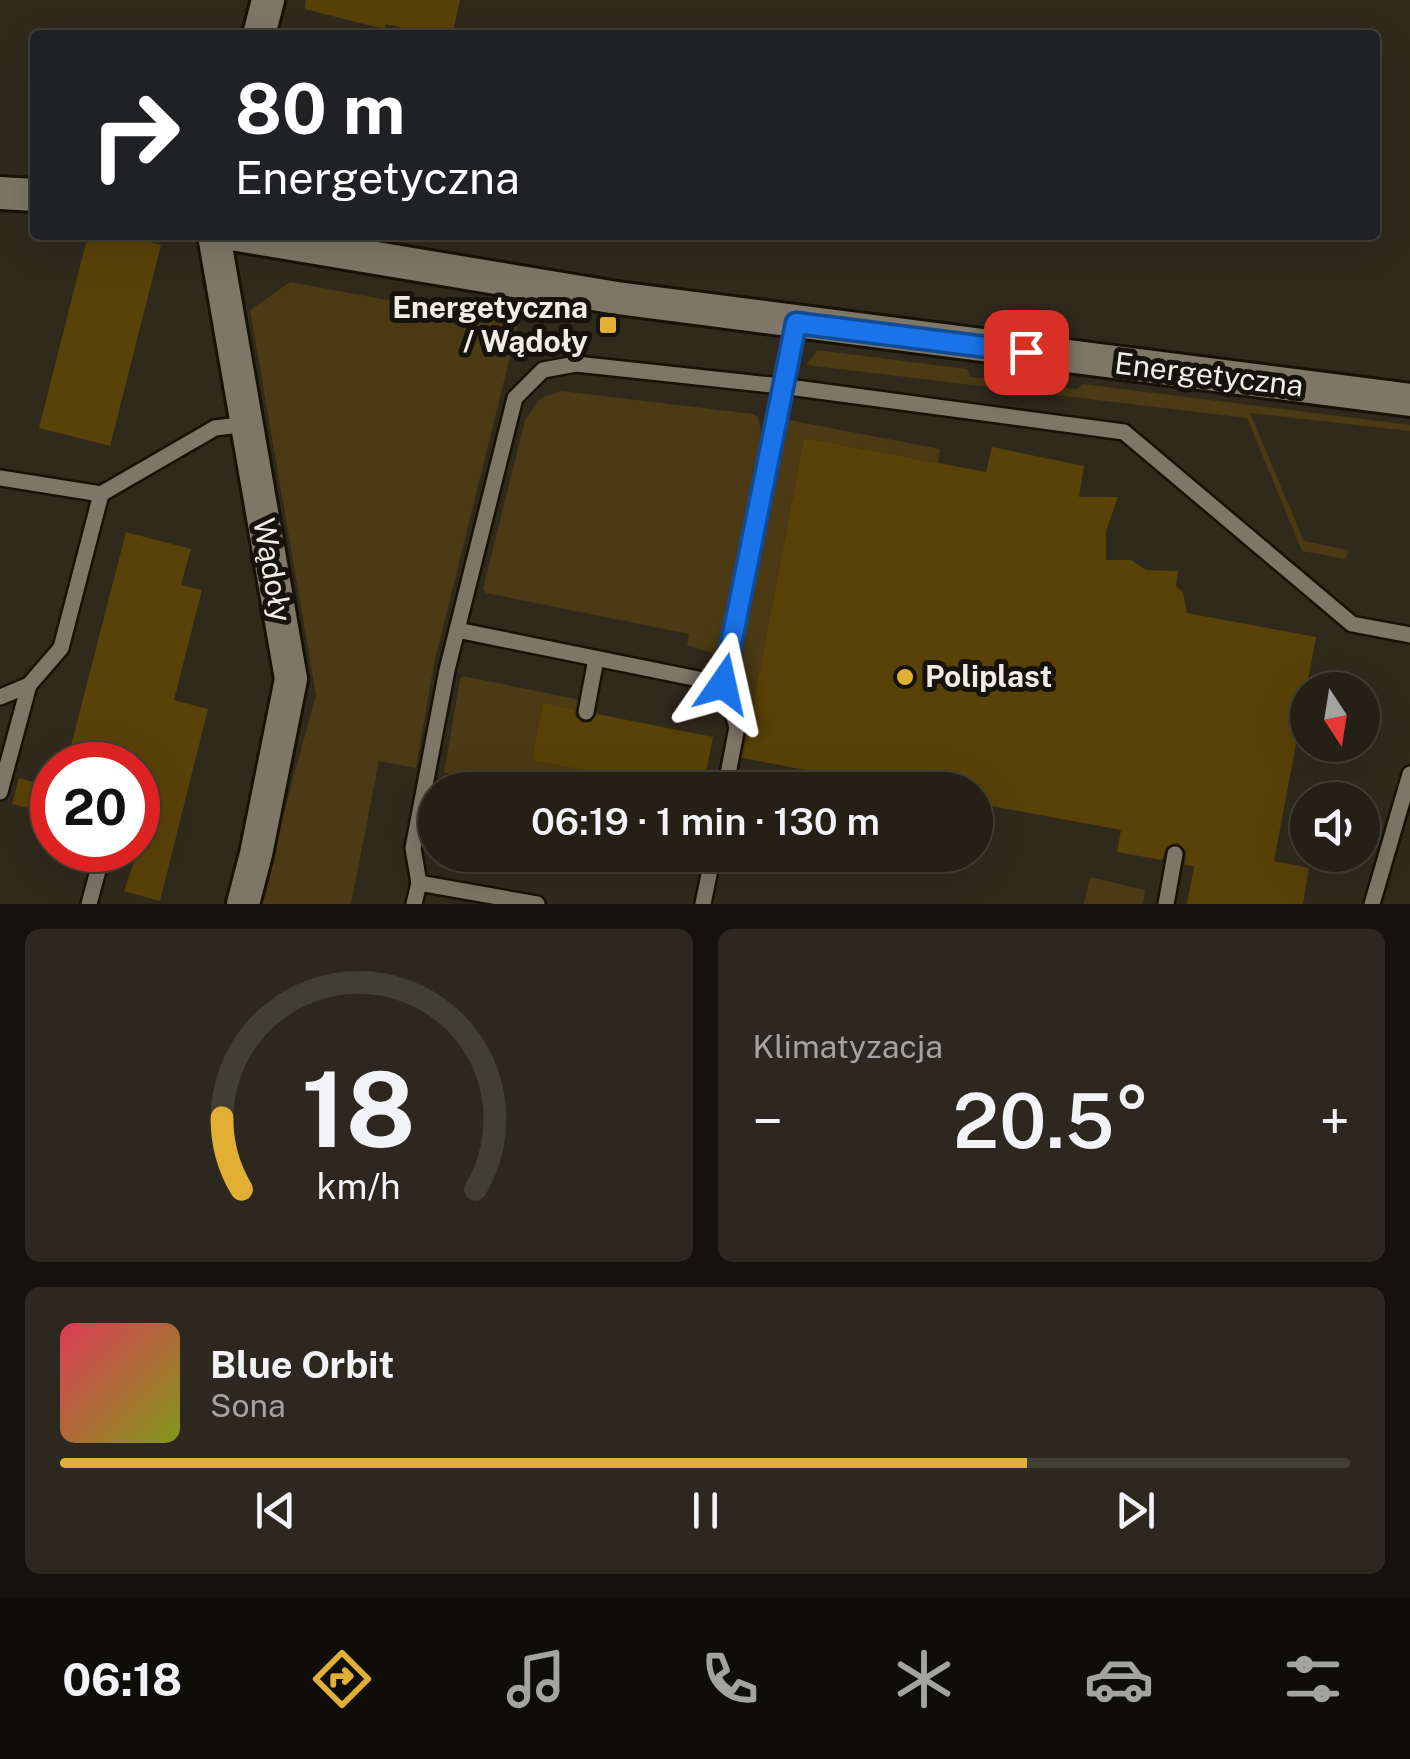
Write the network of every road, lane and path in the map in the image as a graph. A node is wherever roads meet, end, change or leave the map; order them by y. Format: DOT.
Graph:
graph roads {
  1 [pos="268,0"];
  2 [pos="260,30"];
  3 [pos="0,192"];
  4 [pos="30,195"];
  5 [pos="215,240"];
  6 [pos="267,240"];
  7 [pos="796,323"];
  8 [pos="781,386"];
  9 [pos="1410,400"];
  10 [pos="247,424"];
  11 [pos="0,478"];
  12 [pos="101,494"];
  13 [pos="457,630"];
  14 [pos="1410,635"];
  15 [pos="596,658"];
  16 [pos="723,684"];
  17 [pos="29,686"];
  18 [pos="0,697"];
  19 [pos="586,712"];
  20 [pos="728,772"];
  21 [pos="1410,774"];
  22 [pos="0,792"];
  23 [pos="1174,854"];
  24 [pos="98,872"];
  25 [pos="709,872"];
  26 [pos="419,883"];
  27 [pos="511,902"];
  28 [pos="89,904"];
  29 [pos="243,904"];
  30 [pos="414,904"];
  31 [pos="537,904"];
  32 [pos="704,904"];
  33 [pos="1166,904"];
  34 [pos="1372,904"];
  1 -- 2 [label="street"];
  3 -- 4 [label="street"];
  5 -- 10 [label="street, Wądoły"];
  6 -- 7 [label="street, Energetyczna"];
  7 -- 8 [label="lane"];
  7 -- 9 [label="street, Energetyczna"];
  8 -- 13 [label="lane"];
  8 -- 14 [label="lane"];
  8 -- 16 [label="lane"];
  10 -- 12 [label="lane"];
  10 -- 29 [label="street, Wądoły"];
  11 -- 12 [label="lane"];
  12 -- 17 [label="lane"];
  13 -- 15 [label="lane"];
  13 -- 26 [label="lane"];
  15 -- 16 [label="lane"];
  15 -- 19 [label="lane"];
  16 -- 20 [label="lane"];
  17 -- 18 [label="lane"];
  17 -- 22 [label="lane"];
  21 -- 34 [label="lane"];
  23 -- 33 [label="lane"];
  24 -- 28 [label="lane"];
  25 -- 32 [label="lane"];
  26 -- 27 [label="lane"];
  26 -- 30 [label="lane"];
  27 -- 31 [label="lane"];
}
